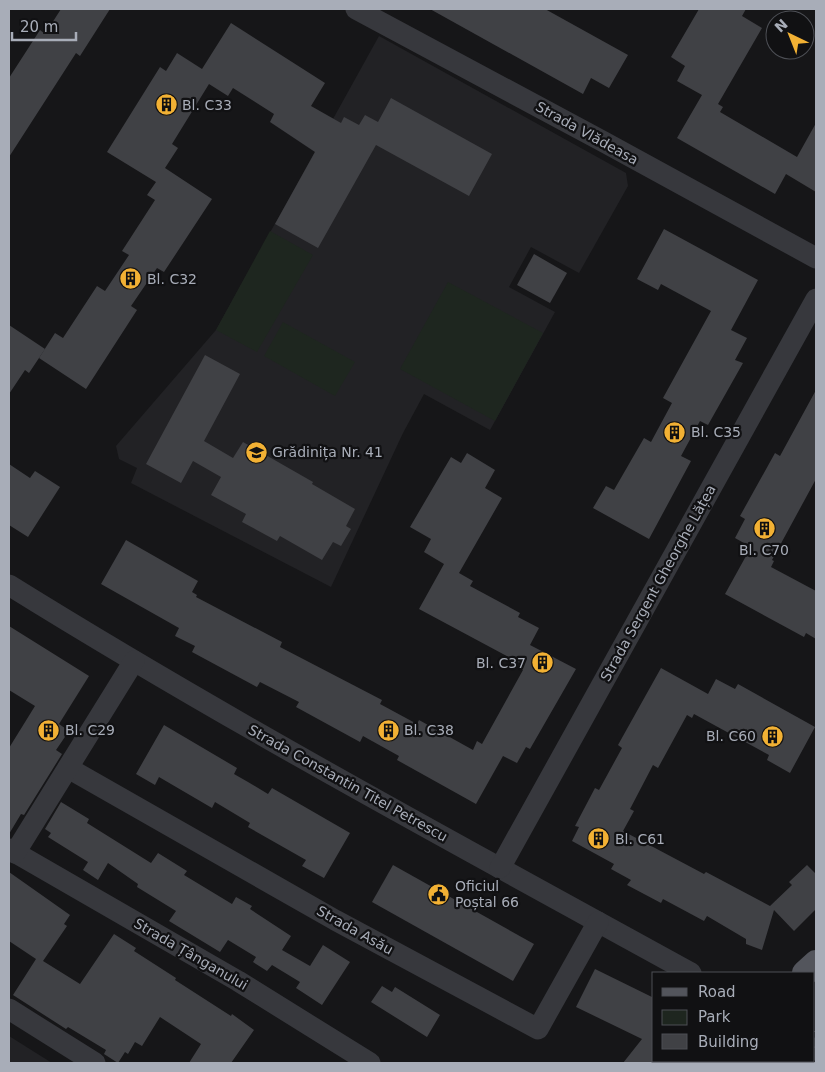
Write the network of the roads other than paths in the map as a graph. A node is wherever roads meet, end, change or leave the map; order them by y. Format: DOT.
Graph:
graph roads {
  1 [pos="356,9"];
  2 [pos="816,258"];
  3 [pos="816,299"];
  4 [pos="9,584"];
  5 [pos="134,661"];
  6 [pos="68,768"];
  7 [pos="12,851"];
  8 [pos="500,868"];
  9 [pos="598,922"];
  10 [pos="816,963"];
  11 [pos="689,972"];
  12 [pos="806,972"];
  13 [pos="9,1009"];
  14 [pos="96,1063"];
  15 [pos="370,1063"];
  1 -- 2 [label="street, Strada Vlădeasa"];
  3 -- 8 [label="street, Strada Sergent Gheorghe Lățea"];
  4 -- 5 [label="street, Strada Constantin Titel Petrescu"];
  5 -- 6 [label="street"];
  5 -- 8 [label="street, Strada Constantin Titel Petrescu"];
  6 -- 7 [label="street"];
  6 -- 9 [label="street, Strada Asău"];
  7 -- 15 [label="street, Strada Țânganului"];
  8 -- 9 [label="street, Strada Constantin Titel Petrescu"];
  9 -- 11 [label="street, Strada Constantin Titel Petrescu"];
  10 -- 12 [label="main road"];
  13 -- 14 [label="street"];
}
